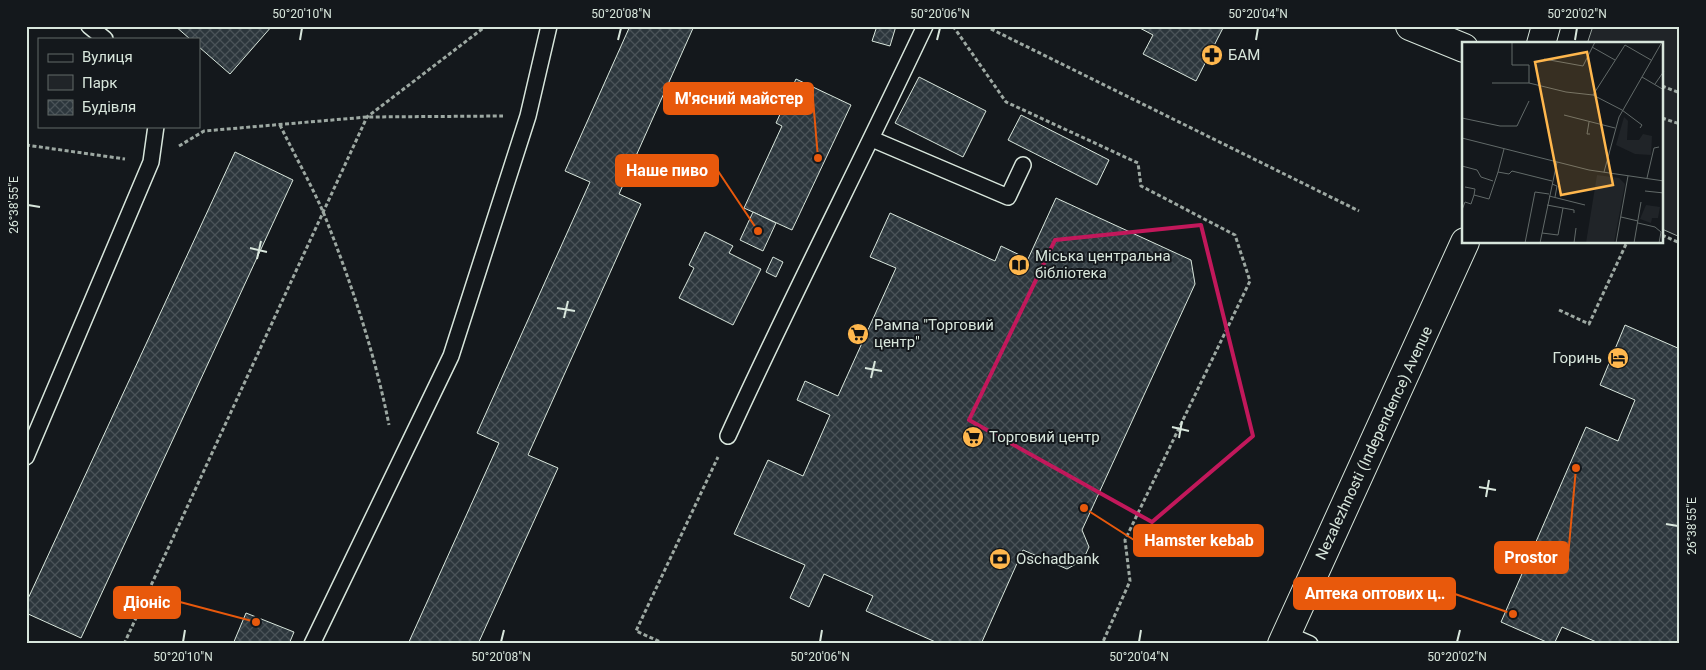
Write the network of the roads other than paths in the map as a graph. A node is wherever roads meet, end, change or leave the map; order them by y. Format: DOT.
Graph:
graph roads {
  1 [pos="89,26"];
  2 [pos="548,26"];
  3 [pos="925,26"];
  4 [pos="1410,26"];
  5 [pos="1546,26"];
  6 [pos="103,38"];
  7 [pos="1542,42"];
  8 [pos="1462,47"];
  9 [pos="156,128"];
  10 [pos="872,139"];
  11 [pos="1023,165"];
  12 [pos="1464,244"];
  13 [pos="728,436"];
  14 [pos="26,457"];
  15 [pos="1293,640"];
  16 [pos="312,644"];
  1 -- 6 [label="lane"];
  2 -- 16 [label="lane"];
  3 -- 10 [label="lane"];
  4 -- 8 [label="main road"];
  5 -- 7 [label="main road"];
  9 -- 14 [label="lane"];
  10 -- 11 [label="lane"];
  10 -- 13 [label="lane"];
  12 -- 15 [label="main road, Nezalezhnosti (Independence) Avenue"];
}
